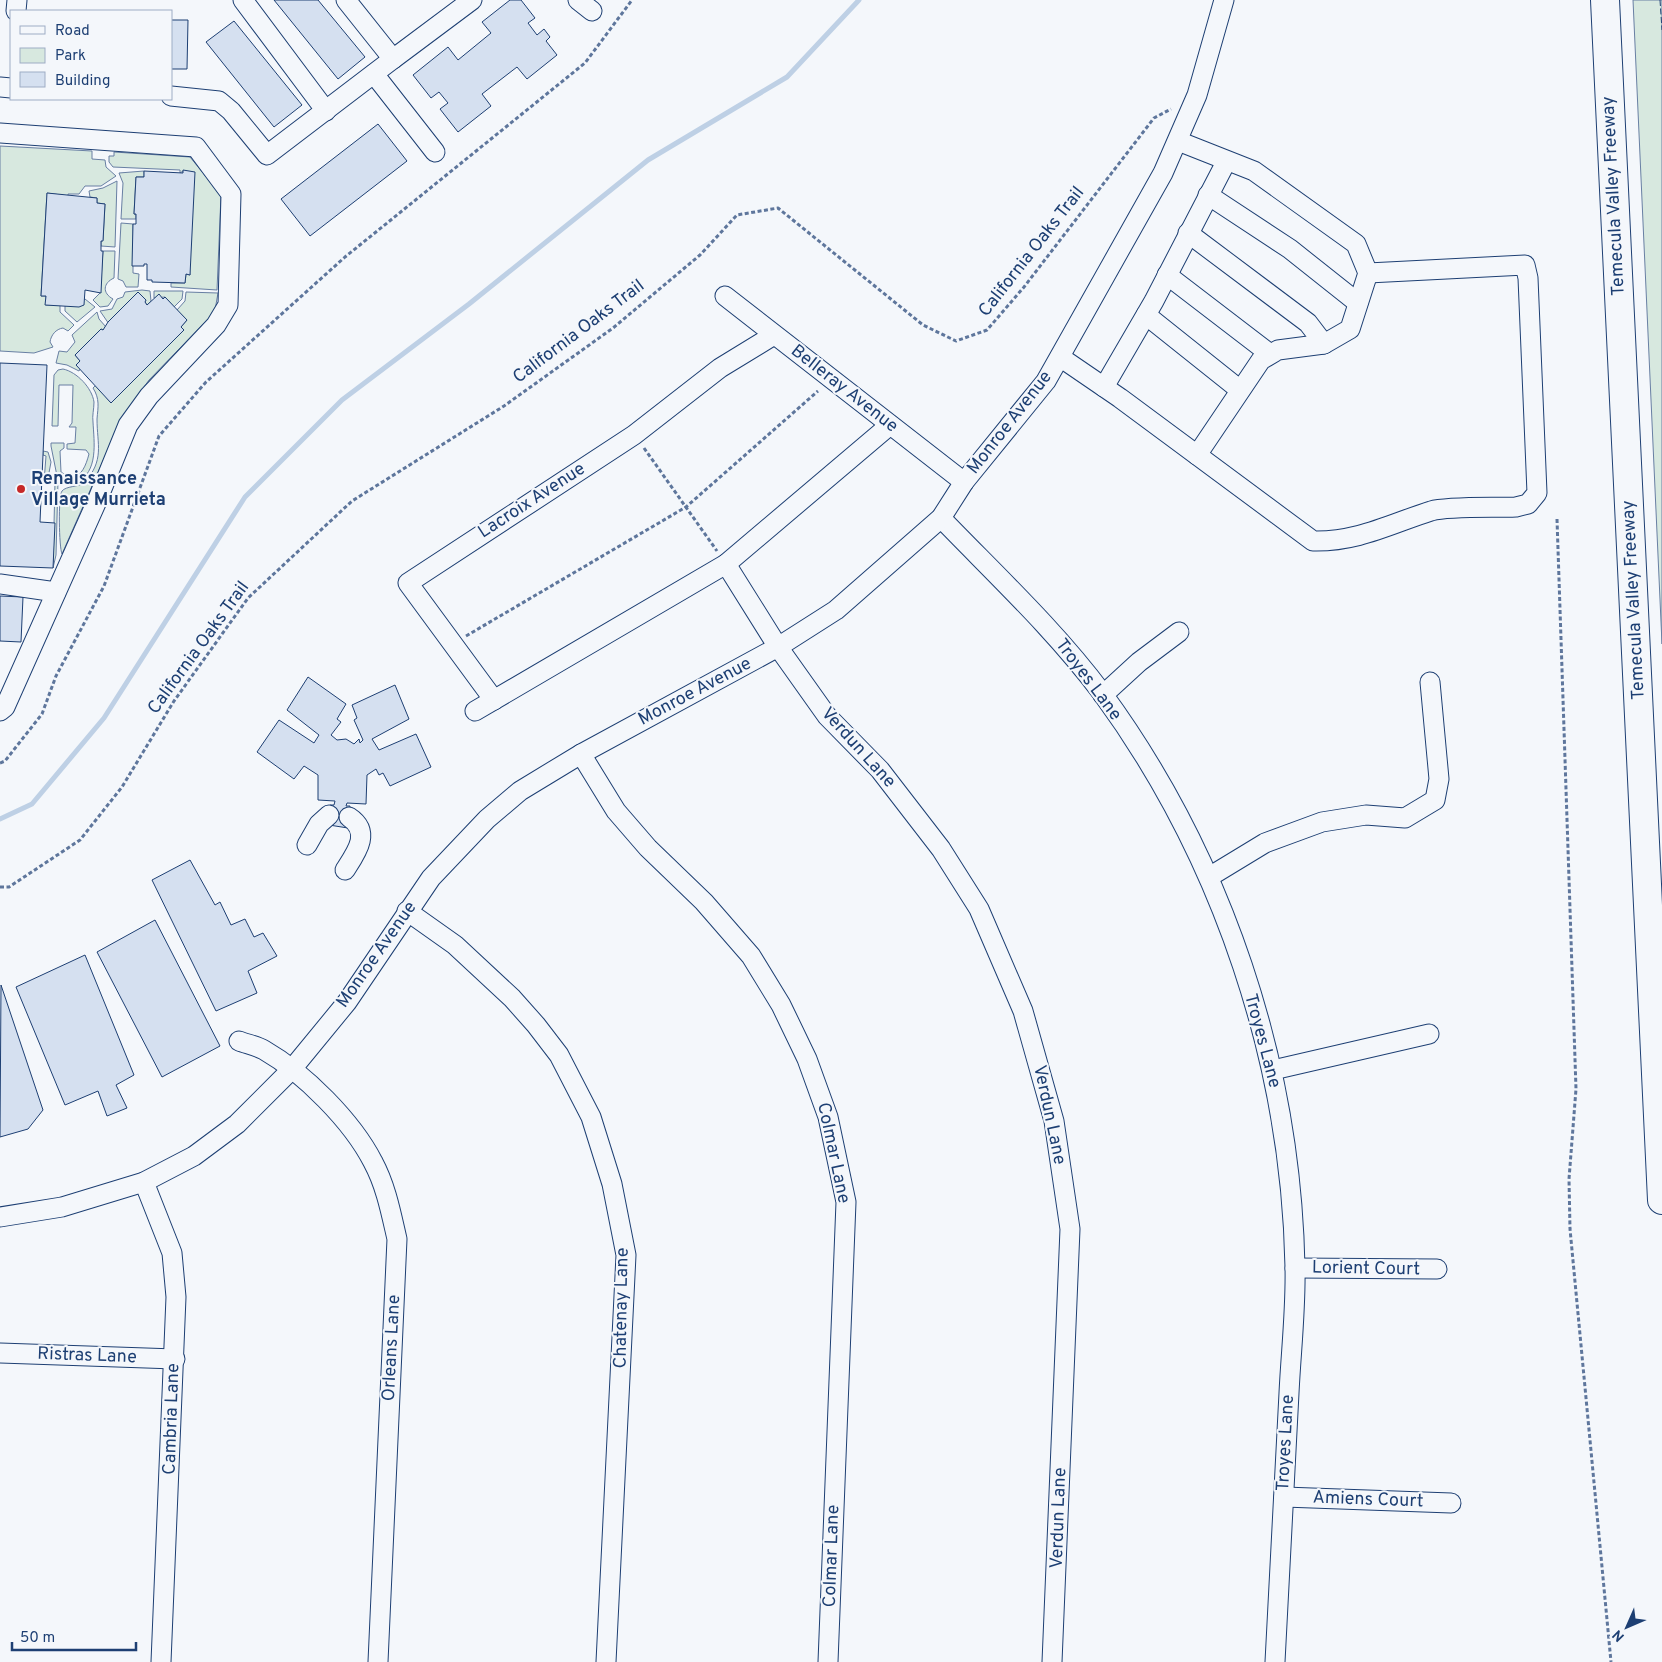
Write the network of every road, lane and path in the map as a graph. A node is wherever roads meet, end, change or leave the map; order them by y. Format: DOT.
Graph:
graph roads {
  1 [pos="243,0"];
  2 [pos="346,0"];
  3 [pos="472,0"];
  4 [pos="632,0"];
  5 [pos="1224,0"];
  6 [pos="1605,0"];
  7 [pos="393,59"];
  8 [pos="374,74"];
  9 [pos="1197,95"];
  10 [pos="172,96"];
  11 [pos="326,111"];
  12 [pos="0,133"];
  13 [pos="1178,140"];
  14 [pos="435,152"];
  15 [pos="1226,162"];
  16 [pos="1208,195"];
  17 [pos="1188,233"];
  18 [pos="1368,273"];
  19 [pos="1167,276"];
  20 [pos="725,296"];
  21 [pos="1358,303"];
  22 [pos="1146,315"];
  23 [pos="774,335"];
  24 [pos="1324,344"];
  25 [pos="1270,354"];
  26 [pos="1060,357"];
  27 [pos="832,379"];
  28 [pos="1104,387"];
  29 [pos="1240,390"];
  30 [pos="890,425"];
  31 [pos="634,435"];
  32 [pos="1197,455"];
  33 [pos="964,482"];
  34 [pos="686,507"];
  35 [pos="941,518"];
  36 [pos="1557,519"];
  37 [pos="726,564"];
  38 [pos="0,584"];
  39 [pos="56,592"];
  40 [pos="1179,632"];
  41 [pos="452,644"];
  42 [pos="778,647"];
  43 [pos="1430,682"];
  44 [pos="1103,695"];
  45 [pos="494,700"];
  46 [pos="475,711"];
  47 [pos="0,712"];
  48 [pos="581,754"];
  49 [pos="0,763"];
  50 [pos="329,815"];
  51 [pos="349,817"];
  52 [pos="307,845"];
  53 [pos="345,870"];
  54 [pos="1210,877"];
  55 [pos="0,887"];
  56 [pos="407,911"];
  57 [pos="1429,1034"];
  58 [pos="239,1041"];
  59 [pos="292,1069"];
  60 [pos="1273,1070"];
  61 [pos="144,1182"];
  62 [pos="1662,1200"];
  63 [pos="0,1217"];
  64 [pos="1295,1268"];
  65 [pos="1437,1269"];
  66 [pos="0,1353"];
  67 [pos="175,1359"];
  68 [pos="1284,1497"];
  69 [pos="1451,1503"];
  70 [pos="161,1662"];
  71 [pos="378,1662"];
  72 [pos="606,1662"];
  73 [pos="828,1662"];
  74 [pos="1052,1662"];
  75 [pos="1275,1662"];
  76 [pos="1611,1662"];
  1 -- 11 [label="street"];
  2 -- 7 [label="street"];
  3 -- 7 [label="street"];
  4 -- 49 [label="path"];
  5 -- 9 [label="street, Monroe Avenue"];
  6 -- 62 [label="highway, Temecula Valley Freeway"];
  7 -- 8 [label="street"];
  8 -- 11 [label="street"];
  8 -- 14 [label="street"];
  9 -- 13 [label="street, Monroe Avenue"];
  9 -- 55 [label="path, California Oaks Trail"];
  10 -- 11 [label="street"];
  12 -- 39 [label="street"];
  13 -- 15 [label="street"];
  13 -- 26 [label="street, Monroe Avenue"];
  15 -- 16 [label="street"];
  15 -- 18 [label="street"];
  16 -- 17 [label="street"];
  16 -- 21 [label="street"];
  17 -- 19 [label="street"];
  17 -- 24 [label="street"];
  18 -- 21 [label="street"];
  18 -- 32 [label="street"];
  19 -- 22 [label="street"];
  19 -- 25 [label="street"];
  20 -- 23 [label="street, Belleray Avenue"];
  21 -- 24 [label="street"];
  22 -- 28 [label="street"];
  22 -- 29 [label="street"];
  23 -- 27 [label="street, Belleray Avenue"];
  23 -- 31 [label="street, Lacroix Avenue"];
  24 -- 25 [label="street"];
  25 -- 29 [label="street"];
  26 -- 28 [label="street"];
  26 -- 33 [label="street, Monroe Avenue"];
  27 -- 30 [label="street, Belleray Avenue"];
  27 -- 34 [label="path"];
  28 -- 32 [label="street"];
  29 -- 32 [label="street"];
  30 -- 33 [label="street, Belleray Avenue"];
  30 -- 37 [label="street"];
  31 -- 34 [label="path"];
  31 -- 41 [label="street, Lacroix Avenue"];
  33 -- 35 [label="street, Monroe Avenue"];
  34 -- 37 [label="path"];
  34 -- 41 [label="path"];
  35 -- 42 [label="street, Monroe Avenue"];
  35 -- 44 [label="street, Troyes Lane"];
  36 -- 76 [label="path"];
  37 -- 42 [label="street, Verdun Lane"];
  37 -- 45 [label="street"];
  38 -- 39 [label="street"];
  39 -- 47 [label="street"];
  40 -- 44 [label="street"];
  41 -- 45 [label="street, Lacroix Avenue"];
  42 -- 48 [label="street, Monroe Avenue"];
  42 -- 74 [label="street, Verdun Lane"];
  43 -- 54 [label="street"];
  44 -- 54 [label="street, Troyes Lane"];
  45 -- 46 [label="street"];
  48 -- 56 [label="street, Monroe Avenue"];
  48 -- 73 [label="street, Colmar Lane"];
  50 -- 52 [label="street"];
  51 -- 53 [label="street"];
  54 -- 60 [label="street, Troyes Lane"];
  56 -- 59 [label="street, Monroe Avenue"];
  56 -- 72 [label="street, Chatenay Lane"];
  57 -- 60 [label="street"];
  58 -- 59 [label="street, Orleans Lane"];
  59 -- 61 [label="street, Monroe Avenue"];
  59 -- 71 [label="street, Orleans Lane"];
  60 -- 64 [label="street, Troyes Lane"];
  61 -- 63 [label="street, Monroe Avenue"];
  61 -- 67 [label="street, Cambria Lane"];
  64 -- 65 [label="street, Lorient Court"];
  64 -- 68 [label="street, Troyes Lane"];
  66 -- 67 [label="street, Ristras Lane"];
  67 -- 70 [label="street, Cambria Lane"];
  68 -- 69 [label="street, Amiens Court"];
  68 -- 75 [label="street, Troyes Lane"];
}
